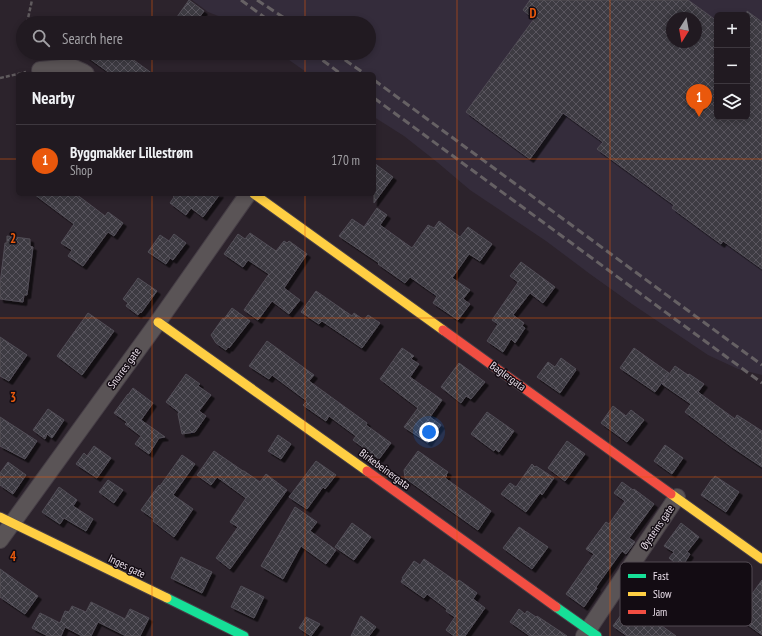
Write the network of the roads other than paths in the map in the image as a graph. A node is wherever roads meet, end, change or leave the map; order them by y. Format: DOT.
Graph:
graph roads {
  1 [pos="40,70"];
  2 [pos="84,72"];
  3 [pos="247,196"];
  4 [pos="257,196"];
  5 [pos="158,322"];
  6 [pos="676,497"];
  7 [pos="6,520"];
  8 [pos="0,540"];
  9 [pos="762,559"];
  10 [pos="635,562"];
  11 [pos="620,586"];
  12 [pos="590,634"];
  13 [pos="244,636"];
  1 -- 2 [label="street"];
  3 -- 5 [label="street, Snorres gate"];
  4 -- 6 [label="street, Baglergata"];
  5 -- 7 [label="street, Snorres gate"];
  5 -- 12 [label="street, Birkebeinergata"];
  6 -- 9 [label="street, Baglergata"];
  6 -- 10 [label="street, Øysteins gate"];
  7 -- 8 [label="street, Snorres gate"];
  7 -- 13 [label="street, Inges gate"];
  11 -- 12 [label="street, Øysteins gate"];
}
